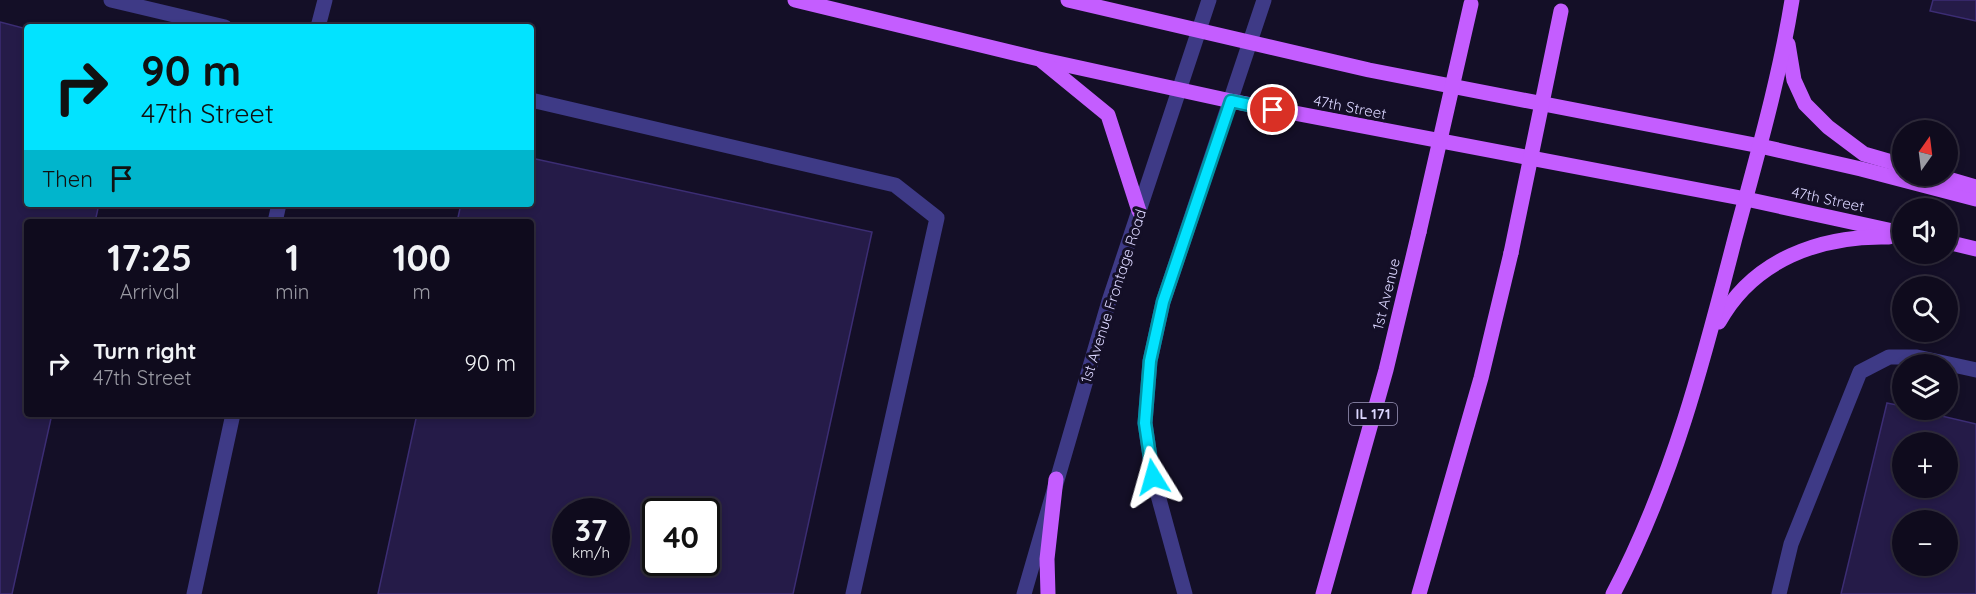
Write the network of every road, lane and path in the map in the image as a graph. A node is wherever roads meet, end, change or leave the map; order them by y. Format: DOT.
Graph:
graph roads {
  1 [pos="111,0"];
  2 [pos="326,0"];
  3 [pos="798,0"];
  4 [pos="1068,0"];
  5 [pos="1209,0"];
  6 [pos="1264,0"];
  7 [pos="1792,0"];
  8 [pos="1472,2"];
  9 [pos="1562,6"];
  10 [pos="212,24"];
  11 [pos="319,24"];
  12 [pos="1198,30"];
  13 [pos="1786,33"];
  14 [pos="1251,43"];
  15 [pos="1039,59"];
  16 [pos="1180,89"];
  17 [pos="534,101"];
  18 [pos="1231,101"];
  19 [pos="1760,146"];
  20 [pos="1892,162"];
  21 [pos="1958,182"];
  22 [pos="1976,187"];
  23 [pos="1746,199"];
  24 [pos="1976,199"];
  25 [pos="1140,211"];
  26 [pos="1892,231"];
  27 [pos="1892,238"];
  28 [pos="1958,245"];
  29 [pos="1976,249"];
  30 [pos="1708,341"];
  31 [pos="1976,370"];
  32 [pos="232,417"];
  33 [pos="1056,479"];
  34 [pos="194,594"];
  35 [pos="853,594"];
  36 [pos="1024,594"];
  37 [pos="1048,594"];
  38 [pos="1185,594"];
  39 [pos="1323,594"];
  40 [pos="1419,594"];
  41 [pos="1613,594"];
  42 [pos="1779,594"];
  1 -- 10 [label="street"];
  2 -- 11 [label="street"];
  3 -- 15 [label="main road, 47th Street"];
  4 -- 12 [label="main road"];
  5 -- 12 [label="street, 1st Avenue Frontage Road"];
  6 -- 14 [label="street"];
  7 -- 13 [label="main road"];
  8 -- 39 [label="main road, 1st Avenue / IL 171, bridge"];
  9 -- 40 [label="main road, bridge"];
  12 -- 14 [label="main road"];
  12 -- 16 [label="street, 1st Avenue Frontage Road"];
  13 -- 19 [label="main road"];
  13 -- 20 [label="main road"];
  14 -- 18 [label="street"];
  14 -- 19 [label="main road"];
  15 -- 16 [label="main road, 47th Street"];
  15 -- 25 [label="main road"];
  16 -- 18 [label="main road, 47th Street"];
  16 -- 25 [label="street, 1st Avenue Frontage Road"];
  17 -- 35 [label="street"];
  18 -- 23 [label="main road, 47th Street"];
  18 -- 38 [label="street"];
  19 -- 23 [label="main road"];
  19 -- 24 [label="main road"];
  21 -- 22 [label="main road"];
  23 -- 26 [label="main road, 47th Street"];
  23 -- 30 [label="main road"];
  25 -- 33 [label="street, 1st Avenue Frontage Road"];
  27 -- 30 [label="main road"];
  28 -- 29 [label="main road"];
  30 -- 41 [label="main road"];
  31 -- 42 [label="street"];
  32 -- 34 [label="street"];
  33 -- 36 [label="street, 1st Avenue Frontage Road"];
  33 -- 37 [label="main road"];
}
